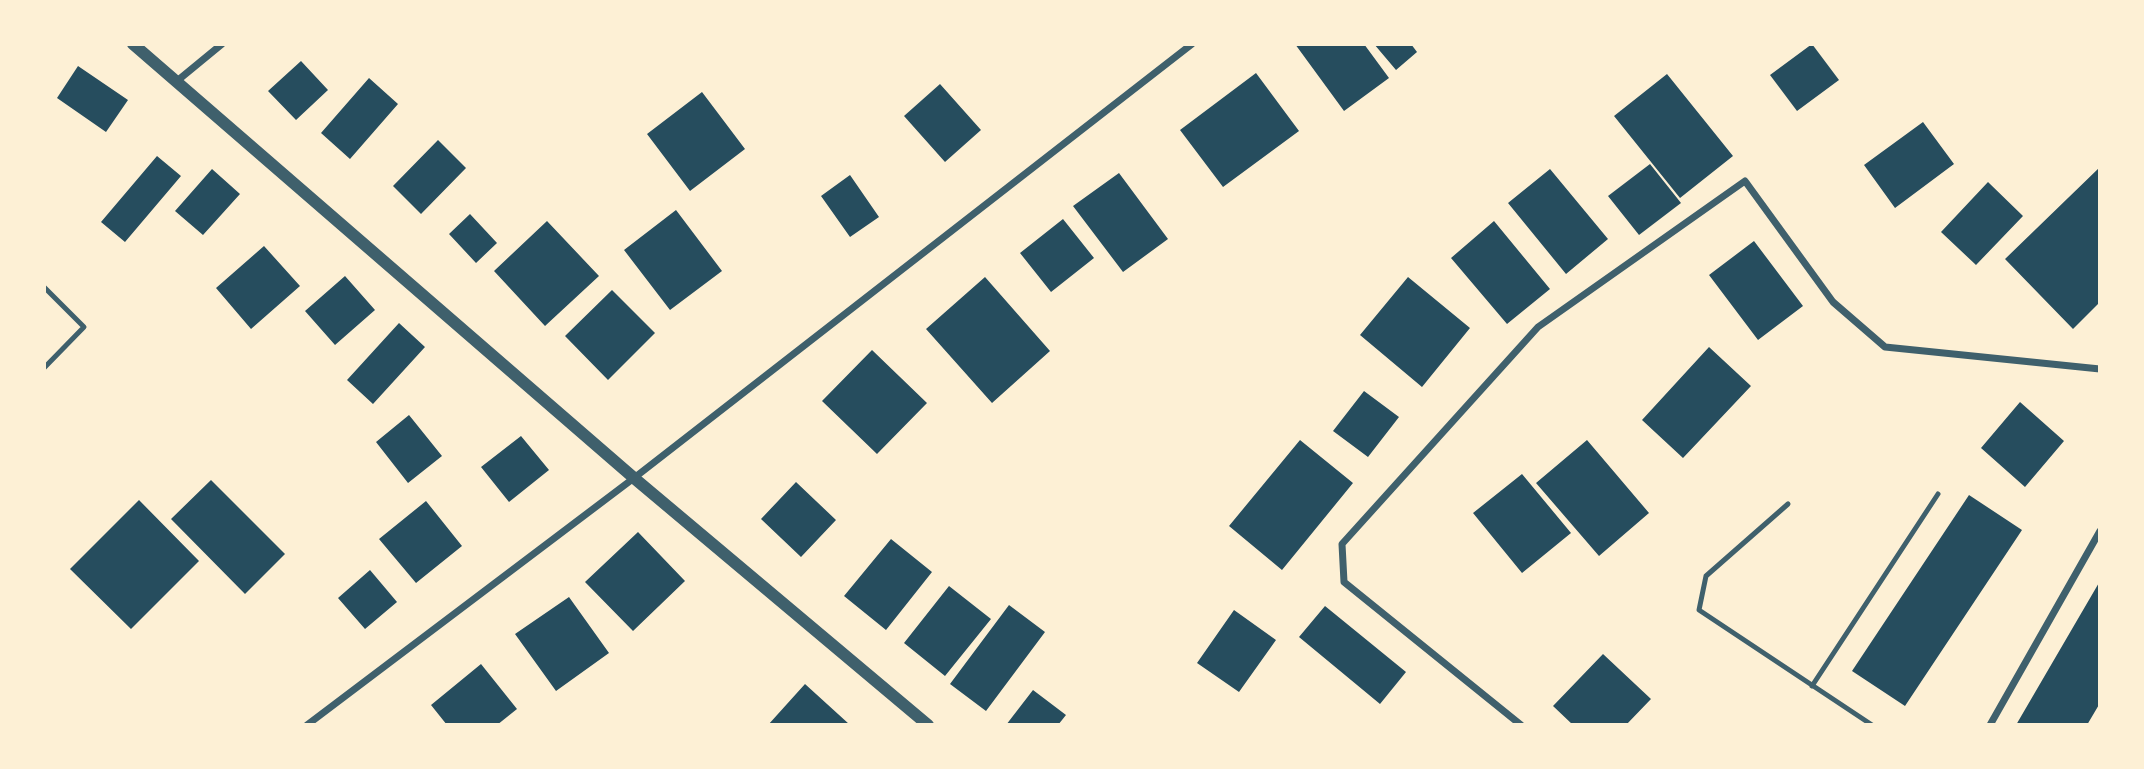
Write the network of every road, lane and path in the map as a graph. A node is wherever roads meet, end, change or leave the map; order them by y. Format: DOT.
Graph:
graph roads {
  1 [pos="133,44"];
  2 [pos="222,44"];
  3 [pos="1192,44"];
  4 [pos="177,81"];
  5 [pos="44,287"];
  6 [pos="44,368"];
  7 [pos="2100,369"];
  8 [pos="634,478"];
  9 [pos="1938,494"];
  10 [pos="1788,504"];
  11 [pos="2100,531"];
  12 [pos="1812,686"];
  13 [pos="307,725"];
  14 [pos="928,725"];
  15 [pos="1521,725"];
  16 [pos="1872,725"];
  17 [pos="1990,725"];
  1 -- 4 [label="street"];
  2 -- 4 [label="street"];
  3 -- 8 [label="street"];
  4 -- 8 [label="street"];
  5 -- 6 [label="lane"];
  7 -- 15 [label="street"];
  8 -- 13 [label="street"];
  8 -- 14 [label="street"];
  9 -- 12 [label="lane"];
  10 -- 12 [label="lane"];
  11 -- 17 [label="street"];
  12 -- 16 [label="lane"];
}
